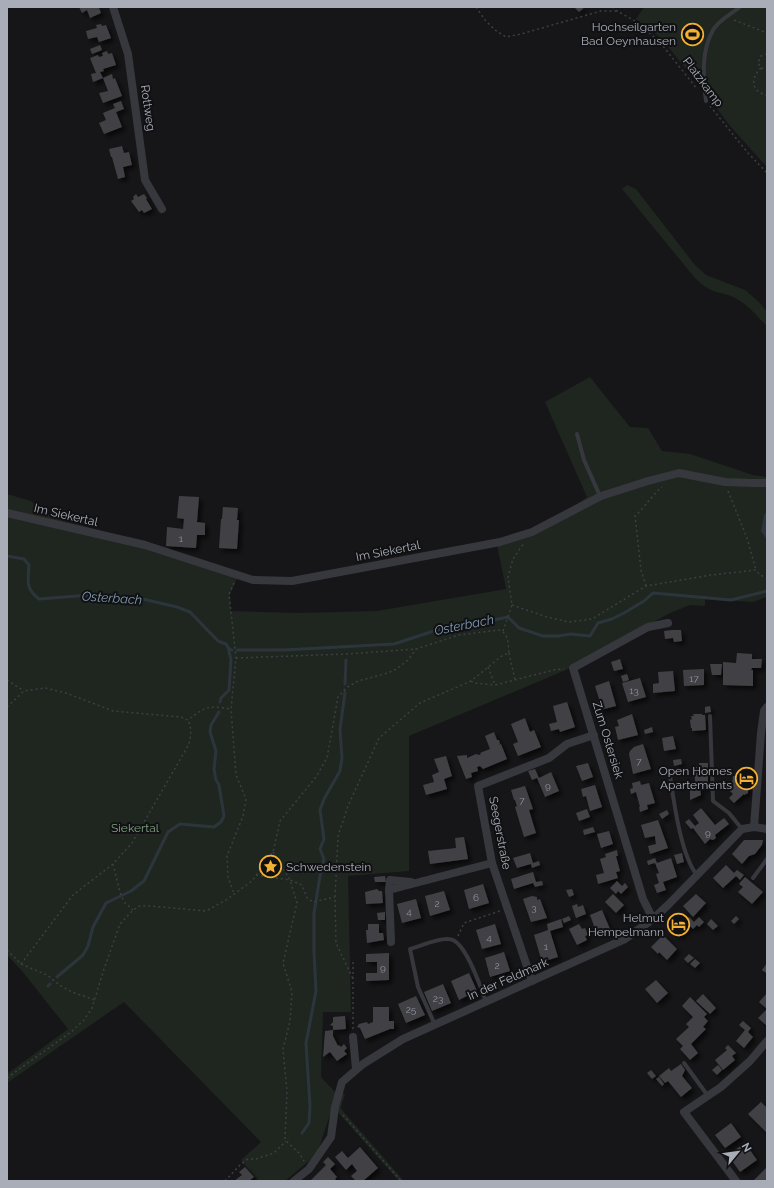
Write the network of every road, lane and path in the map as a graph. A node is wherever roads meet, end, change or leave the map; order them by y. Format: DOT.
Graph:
graph roads {
  1 [pos="113,7"];
  2 [pos="476,7"];
  3 [pos="612,7"];
  4 [pos="740,7"];
  5 [pos="617,12"];
  6 [pos="738,21"];
  7 [pos="767,33"];
  8 [pos="767,54"];
  9 [pos="761,68"];
  10 [pos="767,70"];
  11 [pos="767,95"];
  12 [pos="706,101"];
  13 [pos="767,173"];
  14 [pos="162,209"];
  15 [pos="576,434"];
  16 [pos="725,482"];
  17 [pos="767,482"];
  18 [pos="664,486"];
  19 [pos="601,496"];
  20 [pos="7,513"];
  21 [pos="532,532"];
  22 [pos="756,570"];
  23 [pos="238,576"];
  24 [pos="767,578"];
  25 [pos="646,586"];
  26 [pos="512,605"];
  27 [pos="668,622"];
  28 [pos="503,631"];
  29 [pos="416,649"];
  30 [pos="509,653"];
  31 [pos="236,658"];
  32 [pos="488,666"];
  33 [pos="574,668"];
  34 [pos="7,680"];
  35 [pos="515,680"];
  36 [pos="471,681"];
  37 [pos="495,685"];
  38 [pos="24,691"];
  39 [pos="7,707"];
  40 [pos="767,707"];
  41 [pos="232,709"];
  42 [pos="710,716"];
  43 [pos="188,720"];
  44 [pos="594,735"];
  45 [pos="669,769"];
  46 [pos="754,828"];
  47 [pos="742,829"];
  48 [pos="767,829"];
  49 [pos="273,852"];
  50 [pos="767,859"];
  51 [pos="492,863"];
  52 [pos="113,864"];
  53 [pos="256,875"];
  54 [pos="697,875"];
  55 [pos="753,878"];
  56 [pos="290,880"];
  57 [pos="234,894"];
  58 [pos="335,897"];
  59 [pos="507,909"];
  60 [pos="132,910"];
  61 [pos="652,919"];
  62 [pos="391,942"];
  63 [pos="456,942"];
  64 [pos="7,950"];
  65 [pos="353,959"];
  66 [pos="21,964"];
  67 [pos="354,981"];
  68 [pos="532,981"];
  69 [pos="95,1000"];
  70 [pos="486,1002"];
  71 [pos="435,1025"];
  72 [pos="353,1037"];
  73 [pos="767,1041"];
  74 [pos="684,1063"];
  75 [pos="356,1069"];
  76 [pos="7,1078"];
  77 [pos="708,1096"];
  78 [pos="335,1107"];
  79 [pos="286,1141"];
  80 [pos="308,1169"];
  81 [pos="295,1180"];
  82 [pos="225,1181"];
  83 [pos="401,1181"];
  84 [pos="736,1181"];
  1 -- 14 [label="street, Rottweg"];
  2 -- 5 [label="path, Platzkamp"];
  3 -- 5 [label="path, Platzkamp"];
  4 -- 12 [label="lane"];
  5 -- 12 [label="path, Platzkamp"];
  6 -- 7 [label="path"];
  8 -- 9 [label="path"];
  9 -- 10 [label="path"];
  9 -- 11 [label="path"];
  12 -- 13 [label="path, Platzkamp"];
  15 -- 19 [label="lane"];
  16 -- 17 [label="street, Im Siekertal"];
  16 -- 19 [label="street, Im Siekertal"];
  16 -- 22 [label="path"];
  18 -- 25 [label="path"];
  19 -- 21 [label="street, Im Siekertal"];
  20 -- 23 [label="street, Im Siekertal"];
  21 -- 23 [label="street, Im Siekertal"];
  21 -- 26 [label="path"];
  22 -- 24 [label="path"];
  22 -- 25 [label="path"];
  23 -- 31 [label="path"];
  25 -- 26 [label="path"];
  26 -- 28 [label="path"];
  27 -- 33 [label="street"];
  28 -- 29 [label="path"];
  28 -- 30 [label="path"];
  29 -- 31 [label="path"];
  29 -- 49 [label="path"];
  30 -- 32 [label="path"];
  30 -- 35 [label="path"];
  31 -- 41 [label="path"];
  32 -- 36 [label="path"];
  32 -- 37 [label="path"];
  33 -- 35 [label="path"];
  33 -- 44 [label="street, Zum Ostersiek"];
  34 -- 38 [label="path"];
  35 -- 37 [label="path"];
  36 -- 37 [label="path"];
  36 -- 58 [label="path"];
  38 -- 39 [label="path"];
  38 -- 43 [label="path"];
  40 -- 46 [label="street"];
  41 -- 43 [label="path"];
  41 -- 57 [label="path"];
  42 -- 47 [label="lane"];
  43 -- 52 [label="path"];
  44 -- 51 [label="street, Seegerstraße"];
  44 -- 61 [label="street, Zum Ostersiek"];
  45 -- 54 [label="lane"];
  46 -- 47 [label="street"];
  46 -- 48 [label="street"];
  47 -- 54 [label="street, In der Feldmark"];
  49 -- 53 [label="path"];
  49 -- 56 [label="path"];
  50 -- 55 [label="lane"];
  51 -- 59 [label="street, Seegerstraße"];
  51 -- 62 [label="street"];
  52 -- 60 [label="path"];
  52 -- 66 [label="path"];
  53 -- 56 [label="path"];
  53 -- 57 [label="path"];
  54 -- 61 [label="street, In der Feldmark"];
  56 -- 58 [label="path"];
  56 -- 79 [label="path"];
  57 -- 60 [label="path"];
  58 -- 67 [label="path"];
  59 -- 63 [label="path"];
  59 -- 68 [label="street, Seegerstraße"];
  60 -- 69 [label="path"];
  61 -- 68 [label="street, In der Feldmark"];
  63 -- 70 [label="lane"];
  63 -- 71 [label="lane"];
  64 -- 66 [label="path"];
  65 -- 67 [label="path"];
  66 -- 69 [label="path"];
  67 -- 72 [label="path"];
  68 -- 70 [label="street, In der Feldmark"];
  69 -- 76 [label="path"];
  70 -- 71 [label="street, In der Feldmark"];
  71 -- 75 [label="street, In der Feldmark"];
  72 -- 75 [label="street"];
  73 -- 77 [label="street"];
  74 -- 77 [label="lane"];
  75 -- 78 [label="street, In der Feldmark"];
  77 -- 84 [label="street"];
  78 -- 80 [label="street, In der Feldmark"];
  78 -- 83 [label="path"];
  79 -- 80 [label="path"];
  79 -- 82 [label="path"];
  80 -- 81 [label="street, In der Feldmark"];
}
